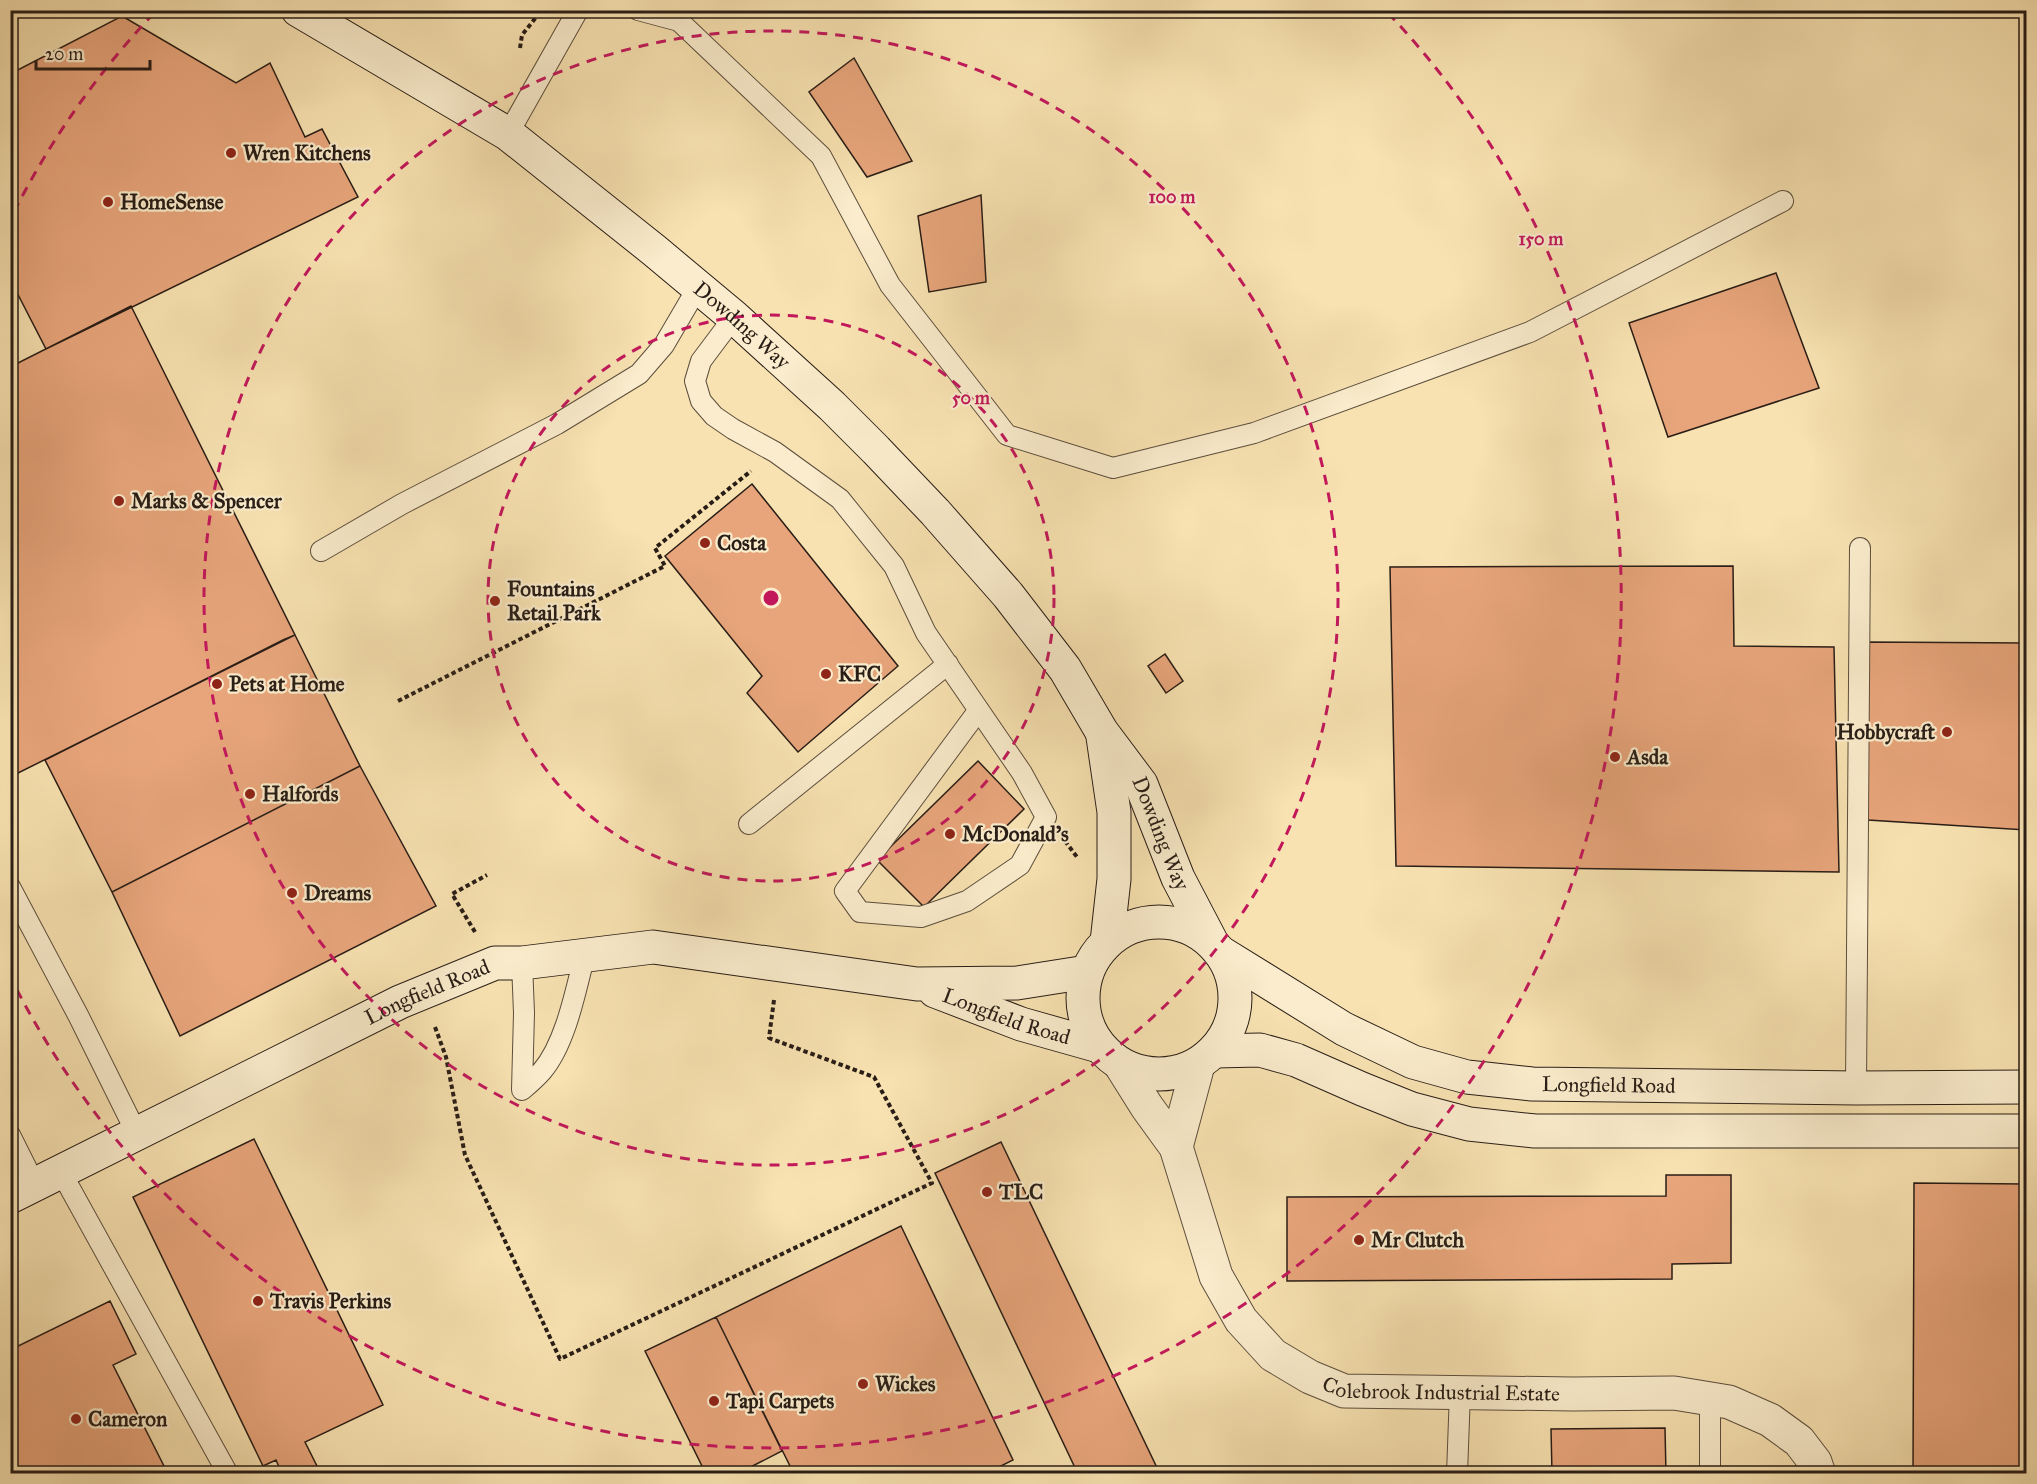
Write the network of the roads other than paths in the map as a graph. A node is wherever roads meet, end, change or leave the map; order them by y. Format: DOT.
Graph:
graph roads {
  1 [pos="298,10"];
  2 [pos="578,10"];
  3 [pos="638,10"];
  4 [pos="508,134"];
  5 [pos="1783,201"];
  6 [pos="698,287"];
  7 [pos="734,317"];
  8 [pos="1860,548"];
  9 [pos="321,551"];
  10 [pos="948,664"];
  11 [pos="978,711"];
  12 [pos="1102,732"];
  13 [pos="750,824"];
  14 [pos="10,887"];
  15 [pos="1107,942"];
  16 [pos="1217,948"];
  17 [pos="585,954"];
  18 [pos="508,963"];
  19 [pos="1087,972"];
  20 [pos="917,984"];
  21 [pos="1110,1055"];
  22 [pos="1207,1058"];
  23 [pos="2026,1087"];
  24 [pos="1856,1088"];
  25 [pos="2026,1131"];
  26 [pos="137,1134"];
  27 [pos="10,1135"];
  28 [pos="1176,1147"];
  29 [pos="35,1185"];
  30 [pos="1460,1392"];
  31 [pos="1710,1399"];
  32 [pos="228,1473"];
  33 [pos="1457,1473"];
  34 [pos="1710,1473"];
  35 [pos="1819,1473"];
  1 -- 4 [label="street, Dowding Way"];
  2 -- 4 [label="lane"];
  3 -- 5 [label="lane"];
  4 -- 6 [label="street, Dowding Way"];
  6 -- 7 [label="street, Dowding Way"];
  6 -- 9 [label="lane"];
  7 -- 10 [label="lane"];
  7 -- 12 [label="street, Dowding Way"];
  8 -- 24 [label="lane"];
  10 -- 11 [label="lane"];
  10 -- 13 [label="lane"];
  11 -- 11 [label="lane"];
  12 -- 15 [label="street, Dowding Way"];
  12 -- 16 [label="street, Dowding Way"];
  14 -- 26 [label="lane"];
  15 -- 16 [label="street"];
  15 -- 19 [label="street"];
  16 -- 22 [label="street"];
  16 -- 24 [label="street, Longfield Road"];
  17 -- 18 [label="street, Longfield Road"];
  17 -- 18 [label="lane"];
  17 -- 20 [label="street, Longfield Road"];
  18 -- 26 [label="street, Longfield Road"];
  19 -- 20 [label="street, Longfield Road"];
  19 -- 21 [label="street"];
  20 -- 21 [label="street, Longfield Road"];
  21 -- 22 [label="street"];
  21 -- 28 [label="street, Colebrook Industrial Estate"];
  22 -- 25 [label="street"];
  22 -- 28 [label="street"];
  23 -- 24 [label="street, Longfield Road"];
  26 -- 29 [label="street, Longfield Road"];
  27 -- 29 [label="lane"];
  28 -- 30 [label="street, Colebrook Industrial Estate"];
  29 -- 32 [label="lane"];
  30 -- 31 [label="street, Colebrook Industrial Estate"];
  30 -- 33 [label="lane"];
  31 -- 34 [label="lane"];
  31 -- 35 [label="street, Colebrook Industrial Estate"];
}
